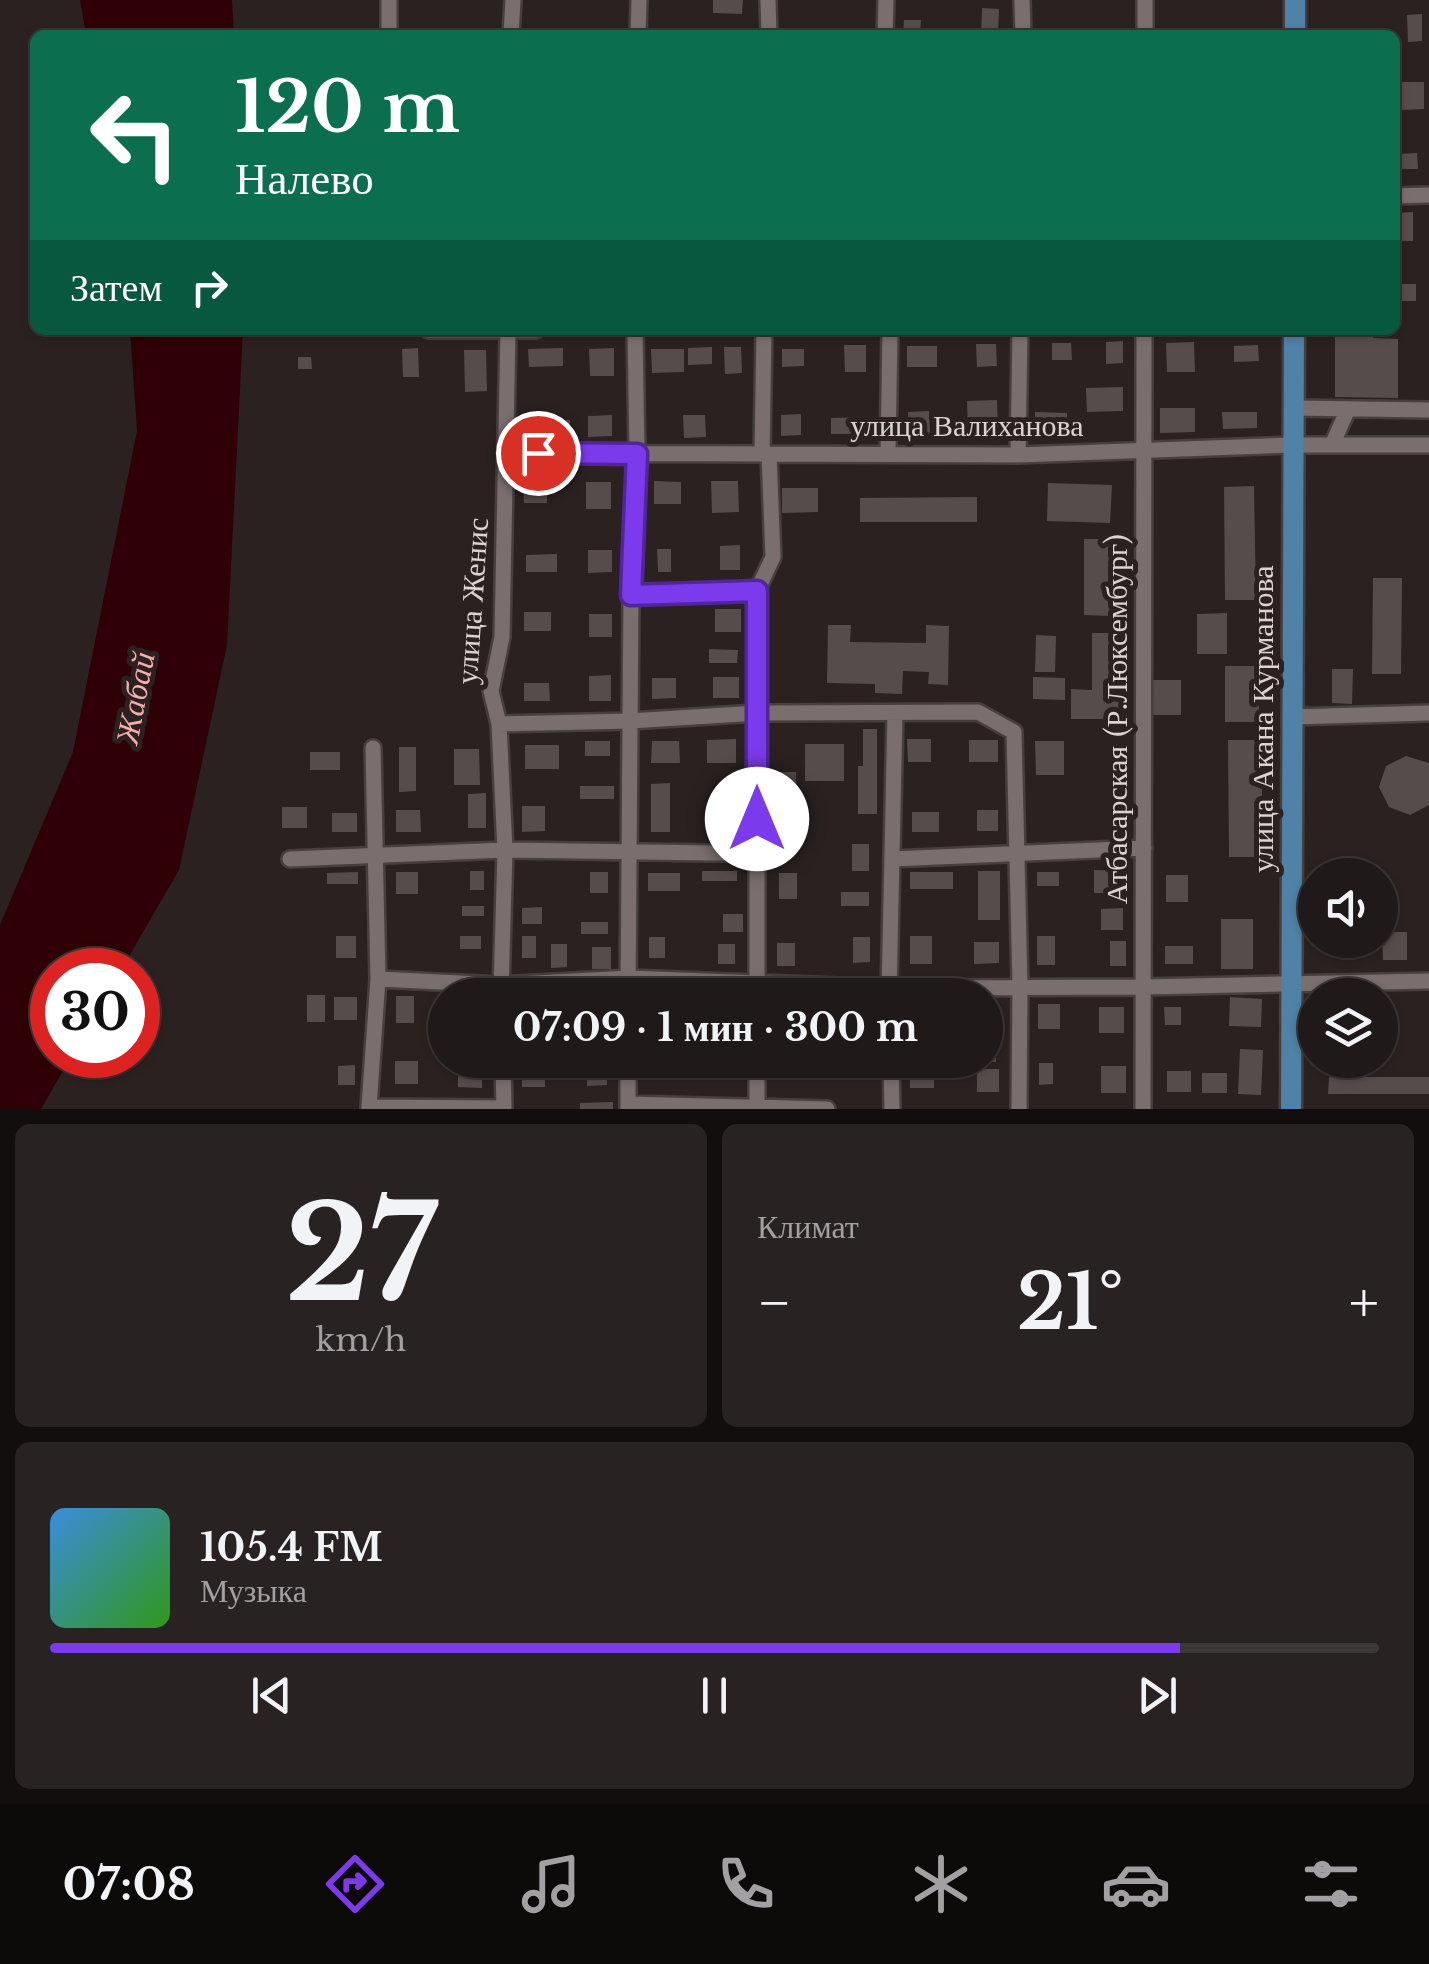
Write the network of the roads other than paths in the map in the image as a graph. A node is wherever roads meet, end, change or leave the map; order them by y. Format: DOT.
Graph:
graph roads {
  1 [pos="389,0"];
  2 [pos="513,0"];
  3 [pos="639,0"];
  4 [pos="768,0"];
  5 [pos="886,0"];
  6 [pos="1022,0"];
  7 [pos="1145,0"];
  8 [pos="1296,0"];
  9 [pos="390,30"];
  10 [pos="511,30"];
  11 [pos="638,30"];
  12 [pos="769,30"];
  13 [pos="885,30"];
  14 [pos="1023,30"];
  15 [pos="1144,30"];
  16 [pos="1295,30"];
  17 [pos="1429,195"];
  18 [pos="1400,196"];
  19 [pos="508,335"];
  20 [pos="635,335"];
  21 [pos="764,335"];
  22 [pos="890,335"];
  23 [pos="1020,335"];
  24 [pos="1144,335"];
  25 [pos="1294,335"];
  26 [pos="1294,408"];
  27 [pos="1348,409"];
  28 [pos="1429,410"];
  29 [pos="1293,445"];
  30 [pos="1332,445"];
  31 [pos="1429,445"];
  32 [pos="1144,450"];
  33 [pos="505,453"];
  34 [pos="637,454"];
  35 [pos="766,454"];
  36 [pos="888,454"];
  37 [pos="1018,454"];
  38 [pos="757,591"];
  39 [pos="631,595"];
  40 [pos="757,712"];
  41 [pos="1429,712"];
  42 [pos="895,713"];
  43 [pos="1292,717"];
  44 [pos="630,721"];
  45 [pos="499,724"];
  46 [pos="374,748"];
  47 [pos="1144,848"];
  48 [pos="505,850"];
  49 [pos="1016,852"];
  50 [pos="630,854"];
  51 [pos="757,854"];
  52 [pos="777,854"];
  53 [pos="376,856"];
  54 [pos="290,859"];
  55 [pos="892,860"];
  56 [pos="501,978"];
  57 [pos="628,978"];
  58 [pos="757,978"];
  59 [pos="889,978"];
  60 [pos="378,979"];
  61 [pos="1429,980"];
  62 [pos="1291,982"];
  63 [pos="428,983"];
  64 [pos="1020,986"];
  65 [pos="1003,987"];
  66 [pos="1144,987"];
  67 [pos="503,1078"];
  68 [pos="628,1078"];
  69 [pos="757,1078"];
  70 [pos="891,1078"];
  71 [pos="628,1107"];
  72 [pos="757,1107"];
  73 [pos="369,1108"];
  74 [pos="504,1109"];
  75 [pos="827,1109"];
  76 [pos="892,1109"];
  77 [pos="1019,1109"];
  78 [pos="1144,1109"];
  79 [pos="1291,1109"];
  1 -- 9 [label="street"];
  2 -- 10 [label="street"];
  3 -- 11 [label="street"];
  4 -- 12 [label="street"];
  5 -- 13 [label="street"];
  6 -- 14 [label="street"];
  7 -- 15 [label="street"];
  8 -- 16 [label="main road"];
  17 -- 18 [label="street"];
  19 -- 33 [label="street, улица Женис"];
  20 -- 34 [label="street"];
  21 -- 35 [label="street"];
  22 -- 36 [label="street"];
  23 -- 37 [label="street"];
  24 -- 32 [label="street, Атбасарская (Р.Люксембург)"];
  25 -- 26 [label="main road, улица Акана Курманова"];
  26 -- 27 [label="street"];
  26 -- 29 [label="main road, улица Акана Курманова"];
  27 -- 28 [label="street"];
  27 -- 30 [label="street"];
  29 -- 30 [label="street, улица Валиханова"];
  29 -- 32 [label="street, улица Валиханова"];
  29 -- 43 [label="main road, улица Акана Курманова"];
  30 -- 31 [label="street, улица Валиханова"];
  32 -- 37 [label="street, улица Валиханова"];
  32 -- 47 [label="street, Атбасарская (Р.Люксембург)"];
  33 -- 34 [label="street, улица Валиханова"];
  33 -- 45 [label="street, улица Женис"];
  34 -- 35 [label="street, улица Валиханова"];
  34 -- 39 [label="street"];
  35 -- 36 [label="street, улица Валиханова"];
  35 -- 38 [label="street"];
  36 -- 37 [label="street, улица Валиханова"];
  38 -- 39 [label="street"];
  38 -- 40 [label="street"];
  39 -- 44 [label="street"];
  40 -- 42 [label="street"];
  40 -- 44 [label="street"];
  40 -- 51 [label="street"];
  41 -- 43 [label="street"];
  42 -- 49 [label="street"];
  42 -- 55 [label="street"];
  43 -- 62 [label="main road, улица Акана Курманова"];
  44 -- 45 [label="street"];
  44 -- 50 [label="street"];
  45 -- 48 [label="street, улица Женис"];
  46 -- 53 [label="street"];
  47 -- 49 [label="street"];
  47 -- 66 [label="street, Атбасарская (Р.Люксембург)"];
  48 -- 50 [label="street"];
  48 -- 53 [label="street"];
  48 -- 56 [label="street, улица Женис"];
  49 -- 55 [label="street"];
  49 -- 64 [label="street"];
  50 -- 51 [label="street"];
  50 -- 57 [label="street"];
  51 -- 52 [label="street"];
  51 -- 58 [label="street"];
  53 -- 54 [label="street"];
  53 -- 60 [label="street"];
  55 -- 59 [label="street"];
  60 -- 63 [label="street"];
  60 -- 73 [label="street"];
  61 -- 62 [label="street"];
  62 -- 66 [label="street"];
  62 -- 79 [label="main road, улица Акана Курманова"];
  64 -- 65 [label="street"];
  64 -- 66 [label="street"];
  64 -- 77 [label="street"];
  66 -- 78 [label="street, Атбасарская (Р.Люксембург)"];
  67 -- 74 [label="street"];
  68 -- 71 [label="street"];
  69 -- 72 [label="street"];
  70 -- 76 [label="street"];
  71 -- 72 [label="street"];
  72 -- 75 [label="street"];
  73 -- 74 [label="street"];
}
